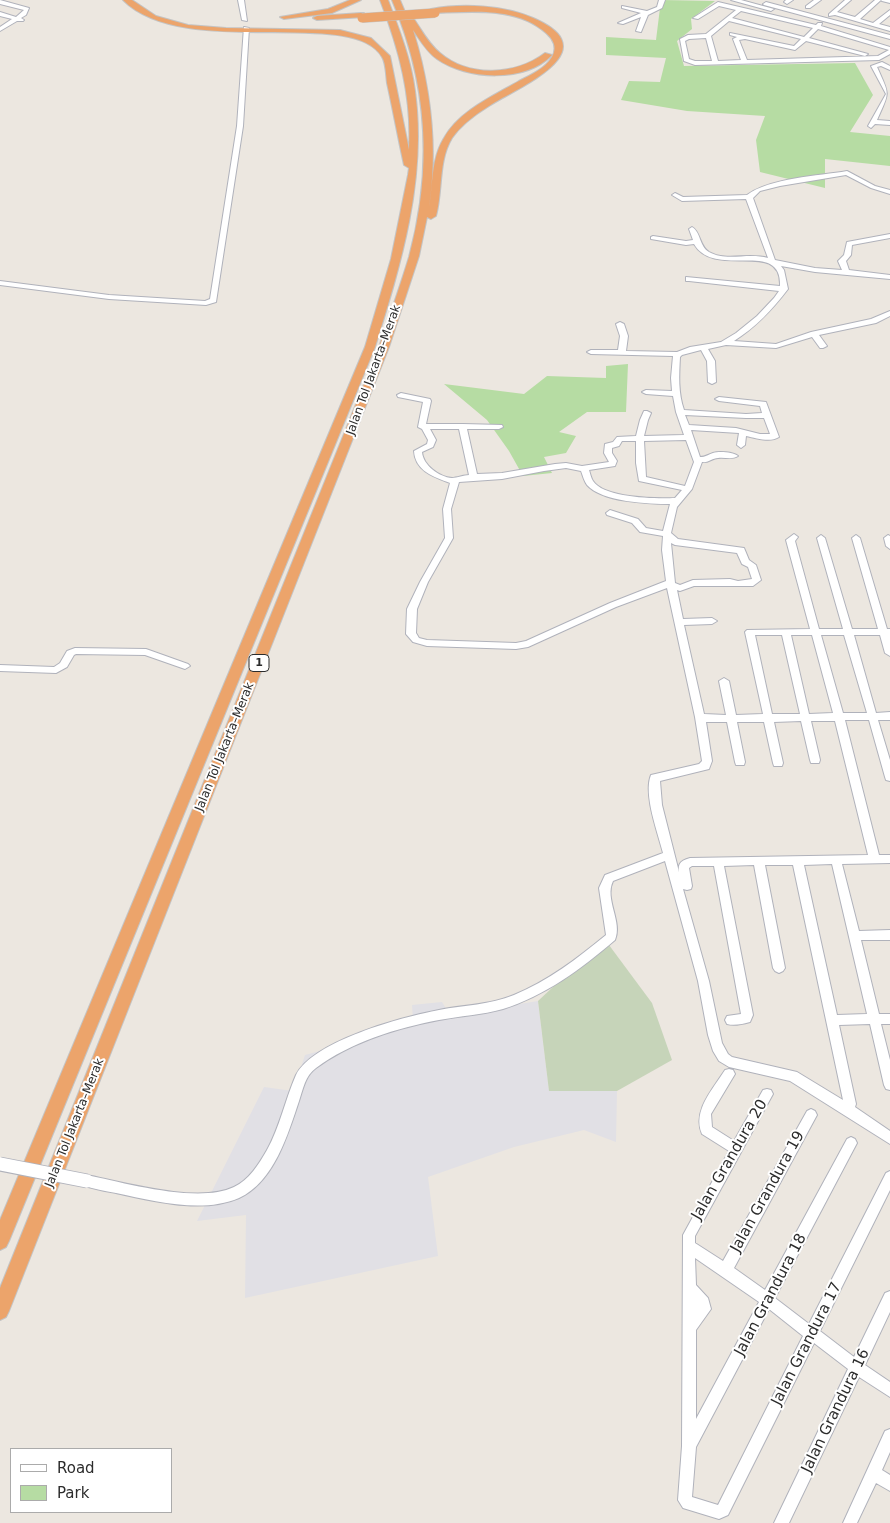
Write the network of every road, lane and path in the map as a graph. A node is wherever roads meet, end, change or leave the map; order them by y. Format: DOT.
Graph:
graph roads {
  1 [pos="127,0"];
  2 [pos="135,0"];
  3 [pos="241,0"];
  4 [pos="357,0"];
  5 [pos="384,0"];
  6 [pos="397,0"];
  7 [pos="662,0"];
  8 [pos="734,0"];
  9 [pos="748,0"];
  10 [pos="818,0"];
  11 [pos="848,0"];
  12 [pos="878,0"];
  13 [pos="884,0"];
  14 [pos="0,2"];
  15 [pos="890,2"];
  16 [pos="624,7"];
  17 [pos="808,7"];
  18 [pos="740,9"];
  19 [pos="434,12"];
  20 [pos="890,12"];
  21 [pos="0,14"];
  22 [pos="647,14"];
  23 [pos="362,16"];
  24 [pos="829,17"];
  25 [pos="696,18"];
  26 [pos="728,19"];
  27 [pos="856,19"];
  28 [pos="19,20"];
  29 [pos="245,20"];
  30 [pos="258,20"];
  31 [pos="268,21"];
  32 [pos="621,24"];
  33 [pos="875,24"];
  34 [pos="221,25"];
  35 [pos="817,27"];
  36 [pos="0,28"];
  37 [pos="246,28"];
  38 [pos="890,29"];
  39 [pos="639,31"];
  40 [pos="732,34"];
  41 [pos="708,36"];
  42 [pos="744,37"];
  43 [pos="890,37"];
  44 [pos="803,39"];
  45 [pos="890,42"];
  46 [pos="794,48"];
  47 [pos="804,48"];
  48 [pos="812,48"];
  49 [pos="838,48"];
  50 [pos="768,51"];
  51 [pos="890,51"];
  52 [pos="879,58"];
  53 [pos="796,60"];
  54 [pos="714,62"];
  55 [pos="745,62"];
  56 [pos="890,68"];
  57 [pos="886,106"];
  58 [pos="890,123"];
  59 [pos="412,190"];
  60 [pos="890,192"];
  61 [pos="674,195"];
  62 [pos="749,197"];
  63 [pos="692,229"];
  64 [pos="890,236"];
  65 [pos="653,238"];
  66 [pos="696,242"];
  67 [pos="414,255"];
  68 [pos="774,262"];
  69 [pos="846,272"];
  70 [pos="890,277"];
  71 [pos="689,279"];
  72 [pos="832,280"];
  73 [pos="0,284"];
  74 [pos="784,289"];
  75 [pos="890,313"];
  76 [pos="620,324"];
  77 [pos="814,334"];
  78 [pos="725,343"];
  79 [pos="823,346"];
  80 [pos="702,347"];
  81 [pos="591,352"];
  82 [pos="622,352"];
  83 [pos="676,354"];
  84 [pos="712,382"];
  85 [pos="646,392"];
  86 [pos="676,394"];
  87 [pos="401,395"];
  88 [pos="718,400"];
  89 [pos="680,412"];
  90 [pos="647,413"];
  91 [pos="767,415"];
  92 [pos="463,426"];
  93 [pos="499,427"];
  94 [pos="687,427"];
  95 [pos="425,428"];
  96 [pos="742,431"];
  97 [pos="689,437"];
  98 [pos="639,440"];
  99 [pos="741,445"];
  100 [pos="734,456"];
  101 [pos="698,459"];
  102 [pos="583,468"];
  103 [pos="473,477"];
  104 [pos="453,481"];
  105 [pos="688,489"];
  106 [pos="677,501"];
  107 [pos="610,513"];
  108 [pos="667,534"];
  109 [pos="794,537"];
  110 [pos="822,538"];
  111 [pos="856,538"];
  112 [pos="670,584"];
  113 [pos="712,621"];
  114 [pos="679,622"];
  115 [pos="850,631"];
  116 [pos="786,632"];
  117 [pos="816,632"];
  118 [pos="887,632"];
  119 [pos="890,653"];
  120 [pos="185,666"];
  121 [pos="0,668"];
  122 [pos="724,681"];
  123 [pos="873,716"];
  124 [pos="890,716"];
  125 [pos="700,717"];
  126 [pos="804,717"];
  127 [pos="839,717"];
  128 [pos="732,718"];
  129 [pos="768,718"];
  130 [pos="815,760"];
  131 [pos="740,762"];
  132 [pos="778,762"];
  133 [pos="890,777"];
  134 [pos="668,856"];
  135 [pos="890,859"];
  136 [pos="836,860"];
  137 [pos="875,860"];
  138 [pos="718,861"];
  139 [pos="798,861"];
  140 [pos="758,862"];
  141 [pos="688,886"];
  142 [pos="890,935"];
  143 [pos="855,936"];
  144 [pos="780,968"];
  145 [pos="873,1019"];
  146 [pos="890,1019"];
  147 [pos="731,1020"];
  148 [pos="833,1020"];
  149 [pos="729,1074"];
  150 [pos="890,1085"];
  151 [pos="768,1094"];
  152 [pos="850,1104"];
  153 [pos="811,1115"];
  154 [pos="890,1138"];
  155 [pos="851,1143"];
  156 [pos="736,1149"];
  157 [pos="0,1164"];
  158 [pos="890,1177"];
  159 [pos="0,1241"];
  160 [pos="690,1247"];
  161 [pos="726,1269"];
  162 [pos="890,1298"];
  163 [pos="769,1300"];
  164 [pos="0,1311"];
  165 [pos="812,1335"];
  166 [pos="856,1368"];
  167 [pos="890,1390"];
  168 [pos="890,1436"];
  169 [pos="689,1446"];
  170 [pos="874,1472"];
  171 [pos="890,1484"];
  172 [pos="686,1500"];
  173 [pos="782,1523"];
  174 [pos="850,1523"];
  1 -- 34 [label="highway"];
  2 -- 34 [label="highway"];
  3 -- 29 [label="street"];
  4 -- 23 [label="highway"];
  5 -- 59 [label="highway, Jalan Tol Jakarta–Merak / 1"];
  6 -- 19 [label="highway"];
  6 -- 67 [label="highway, Jalan Tol Jakarta–Merak / 1"];
  7 -- 22 [label="street"];
  8 -- 24 [label="street"];
  9 -- 24 [label="street"];
  10 -- 17 [label="street"];
  11 -- 24 [label="street"];
  12 -- 27 [label="street"];
  13 -- 15 [label="street"];
  14 -- 28 [label="street"];
  16 -- 22 [label="street"];
  18 -- 25 [label="street"];
  18 -- 26 [label="street"];
  18 -- 35 [label="street"];
  19 -- 23 [label="highway, bridge"];
  19 -- 67 [label="highway"];
  20 -- 33 [label="street"];
  21 -- 28 [label="street"];
  22 -- 32 [label="street"];
  22 -- 39 [label="street"];
  23 -- 34 [label="highway"];
  24 -- 27 [label="street"];
  24 -- 35 [label="street"];
  24 -- 43 [label="street"];
  24 -- 45 [label="street"];
  26 -- 41 [label="street"];
  26 -- 44 [label="street"];
  27 -- 33 [label="street"];
  28 -- 36 [label="street"];
  30 -- 34 [label="highway"];
  31 -- 34 [label="highway"];
  33 -- 38 [label="street"];
  34 -- 59 [label="highway"];
  35 -- 44 [label="street"];
  35 -- 51 [label="street"];
  37 -- 73 [label="street"];
  40 -- 42 [label="street"];
  41 -- 54 [label="street"];
  41 -- 54 [label="street"];
  42 -- 50 [label="street"];
  42 -- 55 [label="street"];
  44 -- 46 [label="street"];
  44 -- 49 [label="street"];
  46 -- 47 [label="street"];
  46 -- 50 [label="street"];
  46 -- 53 [label="street"];
  48 -- 49 [label="street"];
  49 -- 52 [label="street"];
  50 -- 53 [label="street"];
  50 -- 55 [label="street"];
  51 -- 52 [label="street"];
  52 -- 53 [label="street"];
  54 -- 55 [label="street"];
  56 -- 57 [label="street"];
  57 -- 58 [label="street"];
  59 -- 159 [label="highway, Jalan Tol Jakarta–Merak / 1"];
  60 -- 62 [label="street"];
  61 -- 62 [label="street"];
  62 -- 68 [label="street"];
  63 -- 66 [label="street"];
  64 -- 69 [label="street"];
  65 -- 66 [label="street"];
  66 -- 68 [label="street"];
  67 -- 164 [label="highway, Jalan Tol Jakarta–Merak / 1"];
  68 -- 69 [label="street"];
  68 -- 74 [label="street"];
  69 -- 70 [label="street"];
  69 -- 72 [label="street"];
  71 -- 74 [label="street"];
  74 -- 78 [label="street"];
  75 -- 77 [label="street"];
  76 -- 82 [label="street"];
  77 -- 78 [label="street"];
  77 -- 79 [label="street"];
  78 -- 80 [label="street"];
  80 -- 83 [label="street"];
  80 -- 84 [label="street"];
  81 -- 82 [label="street"];
  82 -- 83 [label="street"];
  83 -- 86 [label="street"];
  85 -- 86 [label="street"];
  86 -- 89 [label="street"];
  87 -- 95 [label="street"];
  88 -- 91 [label="street"];
  89 -- 91 [label="street"];
  89 -- 94 [label="street"];
  90 -- 98 [label="street"];
  91 -- 96 [label="street"];
  92 -- 93 [label="street"];
  92 -- 95 [label="street"];
  92 -- 103 [label="street"];
  94 -- 96 [label="street"];
  94 -- 97 [label="street"];
  95 -- 104 [label="street"];
  96 -- 99 [label="street"];
  97 -- 98 [label="street"];
  97 -- 101 [label="street"];
  98 -- 102 [label="street"];
  98 -- 105 [label="street"];
  100 -- 101 [label="street"];
  101 -- 105 [label="street"];
  102 -- 103 [label="street"];
  102 -- 106 [label="street"];
  103 -- 104 [label="street"];
  104 -- 112 [label="street"];
  105 -- 106 [label="street"];
  106 -- 108 [label="street"];
  107 -- 108 [label="street"];
  108 -- 112 [label="street"];
  108 -- 112 [label="street"];
  109 -- 117 [label="street"];
  110 -- 115 [label="street"];
  111 -- 118 [label="street"];
  112 -- 114 [label="street"];
  113 -- 114 [label="street"];
  114 -- 125 [label="street"];
  115 -- 117 [label="street"];
  115 -- 118 [label="street"];
  115 -- 123 [label="street"];
  116 -- 117 [label="street"];
  116 -- 126 [label="street"];
  116 -- 129 [label="street"];
  117 -- 127 [label="street"];
  118 -- 119 [label="street"];
  120 -- 121 [label="street"];
  122 -- 128 [label="street"];
  123 -- 124 [label="street"];
  123 -- 127 [label="street"];
  123 -- 133 [label="street"];
  125 -- 128 [label="street"];
  125 -- 134 [label="street"];
  126 -- 127 [label="street"];
  126 -- 129 [label="street"];
  126 -- 130 [label="street"];
  127 -- 137 [label="street"];
  128 -- 129 [label="street"];
  128 -- 131 [label="street"];
  129 -- 132 [label="street"];
  134 -- 154 [label="street"];
  134 -- 157 [label="street, bridge"];
  135 -- 137 [label="street"];
  136 -- 137 [label="street"];
  136 -- 139 [label="street"];
  136 -- 143 [label="street"];
  138 -- 140 [label="street"];
  138 -- 141 [label="street"];
  138 -- 147 [label="street"];
  139 -- 140 [label="street"];
  139 -- 148 [label="street"];
  140 -- 144 [label="street"];
  142 -- 143 [label="street"];
  143 -- 145 [label="street"];
  145 -- 146 [label="street"];
  145 -- 148 [label="street"];
  145 -- 150 [label="street"];
  148 -- 152 [label="street"];
  149 -- 156 [label="street"];
  151 -- 156 [label="street, Jalan Grandura 20"];
  153 -- 161 [label="street, Jalan Grandura 19"];
  155 -- 163 [label="street, Jalan Grandura 18"];
  156 -- 160 [label="street, Jalan Grandura 20"];
  158 -- 165 [label="street, Jalan Grandura 17"];
  160 -- 161 [label="street"];
  160 -- 169 [label="street, Jalan Grandura 20"];
  161 -- 163 [label="street"];
  162 -- 166 [label="street, Jalan Grandura 16"];
  163 -- 165 [label="street"];
  163 -- 169 [label="street, Jalan Grandura 18"];
  165 -- 166 [label="street"];
  165 -- 172 [label="street, Jalan Grandura 17"];
  166 -- 167 [label="street"];
  166 -- 173 [label="street, Jalan Grandura 16"];
  168 -- 170 [label="street"];
  169 -- 172 [label="street, Jalan Grandura 20"];
  170 -- 171 [label="street"];
  170 -- 174 [label="street"];
}
